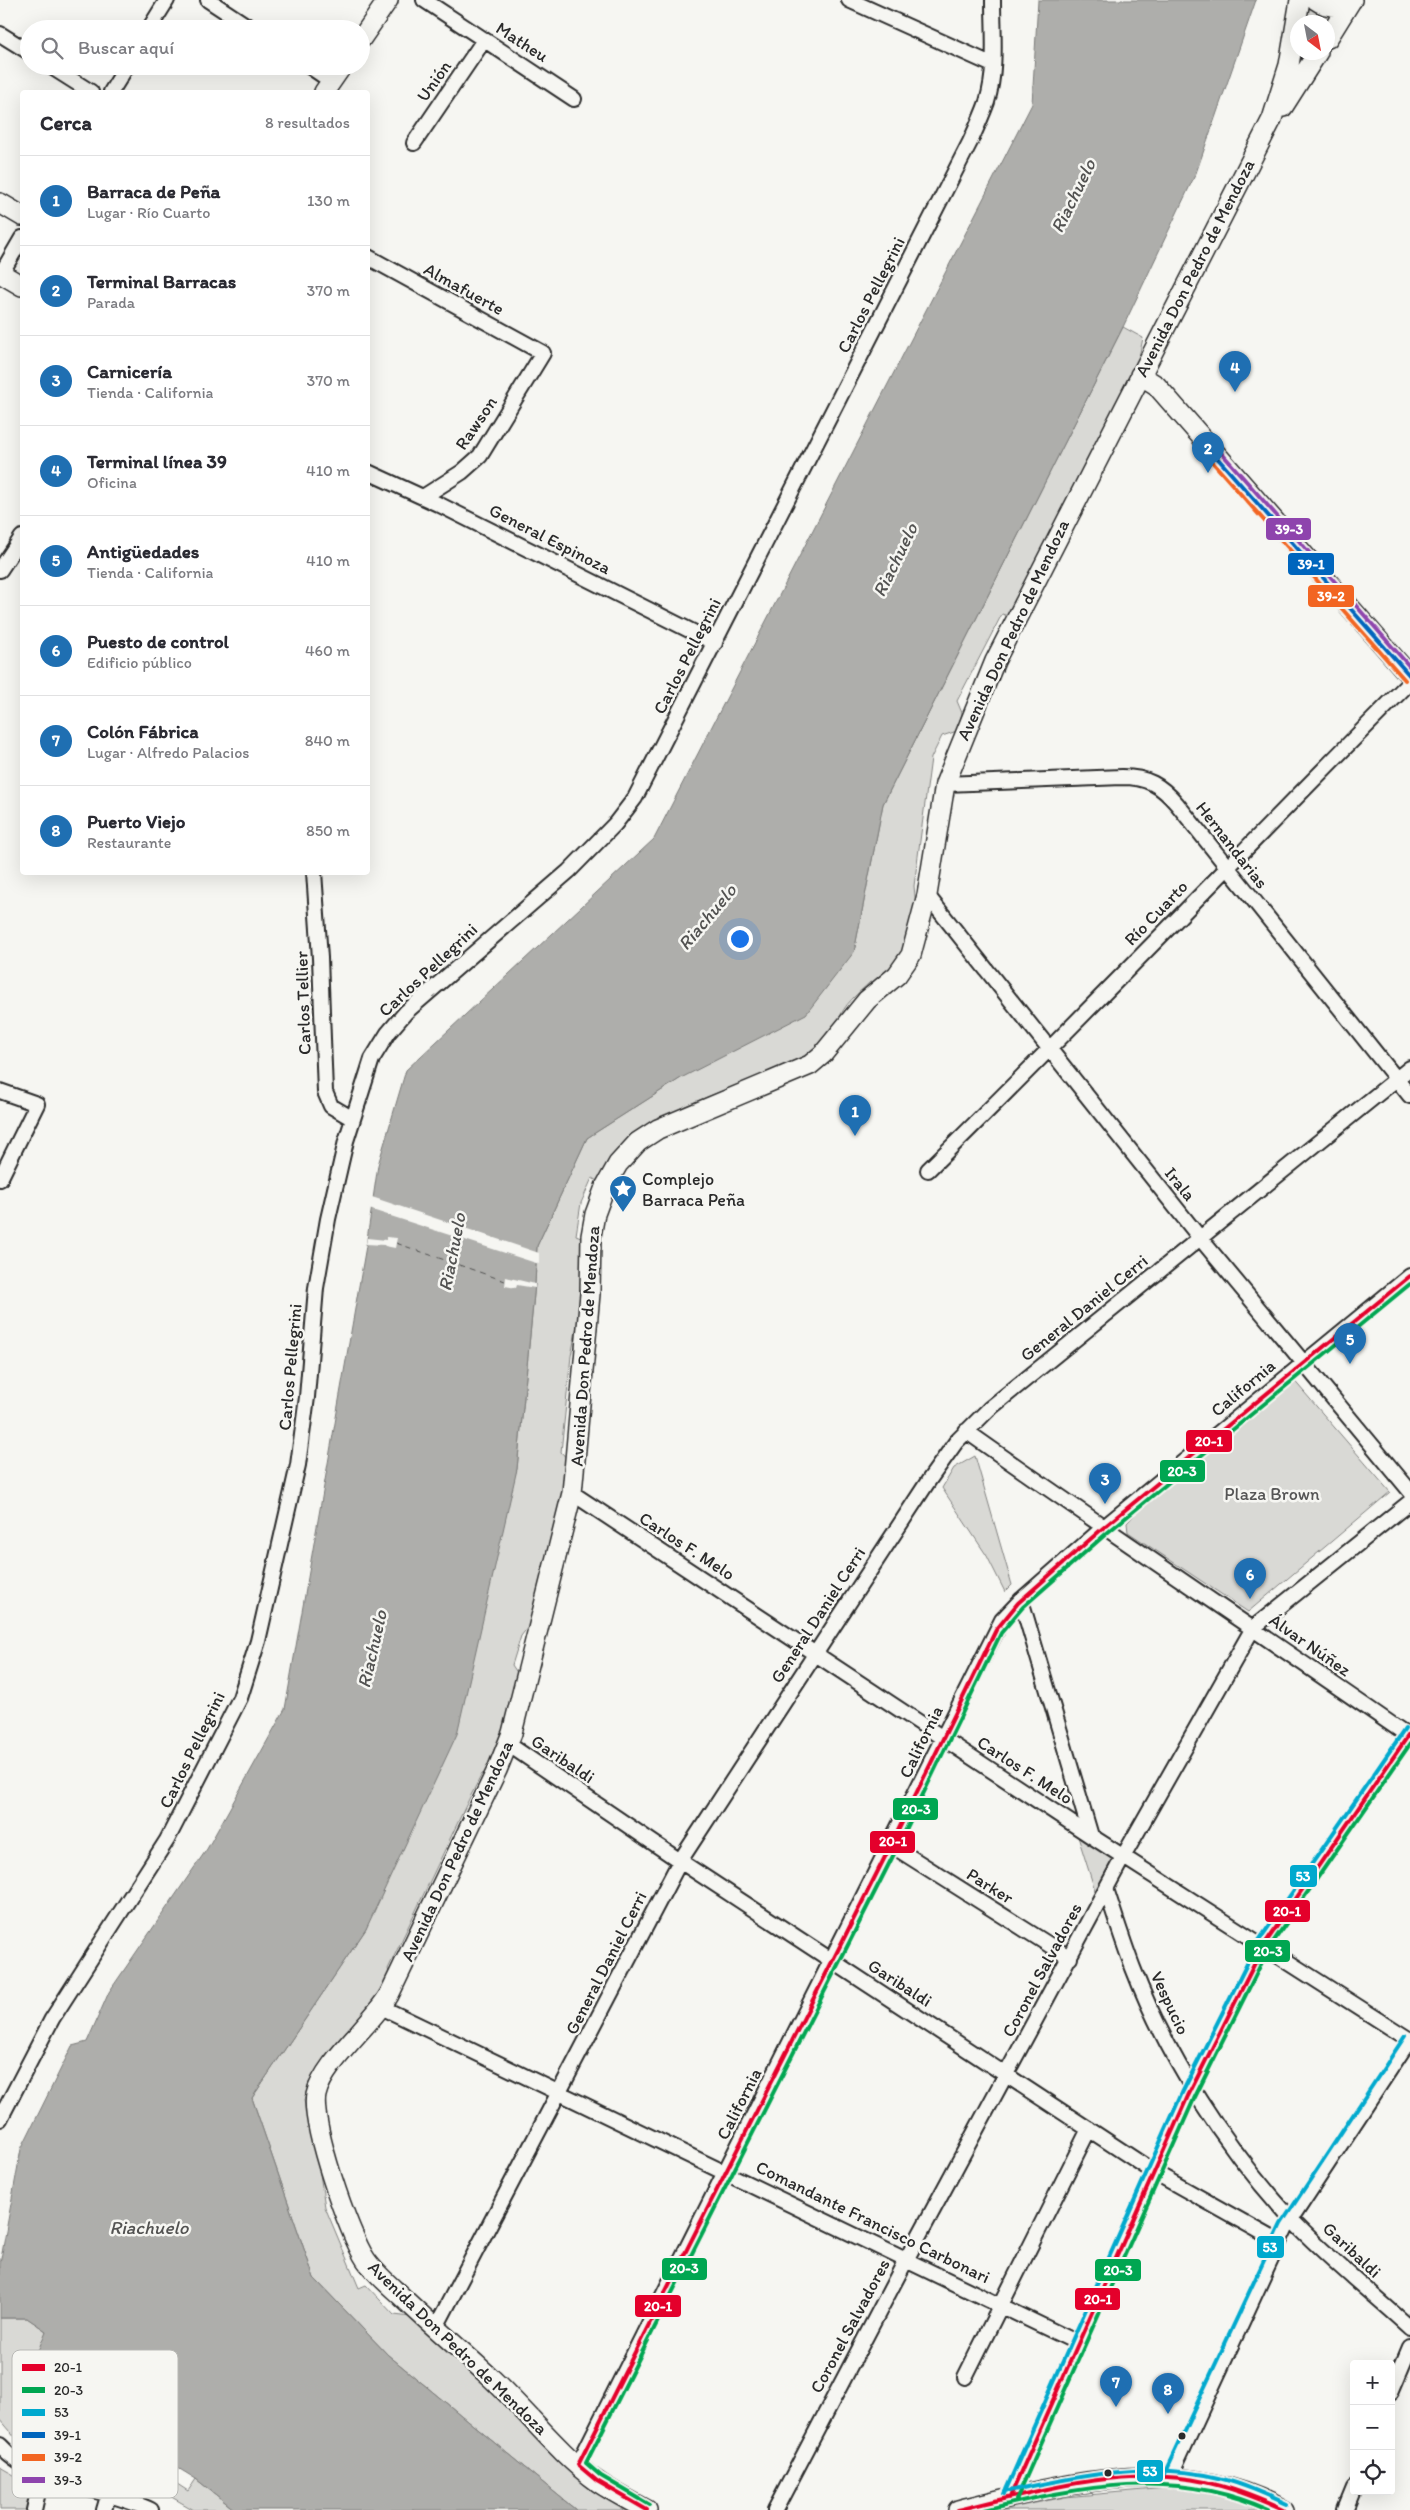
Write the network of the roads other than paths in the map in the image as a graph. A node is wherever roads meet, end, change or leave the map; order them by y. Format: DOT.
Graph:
graph roads {
  1 [pos="166,0"];
  2 [pos="208,0"];
  3 [pos="388,0"];
  4 [pos="424,0"];
  5 [pos="849,0"];
  6 [pos="993,0"];
  7 [pos="1300,0"];
  8 [pos="1316,0"];
  9 [pos="1352,0"];
  10 [pos="154,20"];
  11 [pos="238,20"];
  12 [pos="370,26"];
  13 [pos="1335,27"];
  14 [pos="0,34"];
  15 [pos="484,40"];
  16 [pos="20,46"];
  17 [pos="1313,60"];
  18 [pos="993,65"];
  19 [pos="64,75"];
  20 [pos="121,75"];
  21 [pos="88,90"];
  22 [pos="112,90"];
  23 [pos="574,99"];
  24 [pos="1262,140"];
  25 [pos="414,143"];
  26 [pos="0,203"];
  27 [pos="20,215"];
  28 [pos="20,241"];
  29 [pos="370,258"];
  30 [pos="0,274"];
  31 [pos="20,285"];
  32 [pos="543,353"];
  33 [pos="1140,375"];
  34 [pos="370,473"];
  35 [pos="423,497"];
  36 [pos="20,540"];
  37 [pos="1,565"];
  38 [pos="715,643"];
  39 [pos="1410,676"];
  40 [pos="1410,682"];
  41 [pos="945,784"];
  42 [pos="1226,868"];
  43 [pos="314,875"];
  44 [pos="927,894"];
  45 [pos="1049,1051"];
  46 [pos="1410,1068"];
  47 [pos="1396,1079"];
  48 [pos="0,1091"];
  49 [pos="1410,1096"];
  50 [pos="353,1118"];
  51 [pos="928,1170"];
  52 [pos="0,1179"];
  53 [pos="1200,1238"];
  54 [pos="1410,1276"];
  55 [pos="1302,1363"];
  56 [pos="966,1431"];
  57 [pos="1410,1491"];
  58 [pos="572,1493"];
  59 [pos="1410,1502"];
  60 [pos="1103,1528"];
  61 [pos="1021,1600"];
  62 [pos="1253,1628"];
  63 [pos="814,1653"];
  64 [pos="1409,1735"];
  65 [pos="944,1739"];
  66 [pos="508,1744"];
  67 [pos="1091,1836"];
  68 [pos="891,1845"];
  69 [pos="1123,1857"];
  70 [pos="680,1861"];
  71 [pos="1106,1889"];
  72 [pos="1264,1945"];
  73 [pos="1070,1958"];
  74 [pos="832,1960"];
  75 [pos="381,2007"];
  76 [pos="1410,2040"];
  77 [pos="1006,2075"];
  78 [pos="1192,2088"];
  79 [pos="560,2092"];
  80 [pos="0,2119"];
  81 [pos="1089,2129"];
  82 [pos="725,2172"];
  83 [pos="1154,2172"];
  84 [pos="1291,2219"];
  85 [pos="1280,2242"];
  86 [pos="906,2260"];
  87 [pos="1001,2304"];
  88 [pos="1410,2328"];
  89 [pos="435,2330"];
  90 [pos="1078,2343"];
  91 [pos="1410,2347"];
  92 [pos="965,2377"];
  93 [pos="1395,2383"];
  94 [pos="0,2445"];
  95 [pos="12,2456"];
  96 [pos="578,2465"];
  97 [pos="1170,2477"];
  98 [pos="1351,2495"];
  99 [pos="1010,2497"];
  100 [pos="108,2498"];
  101 [pos="121,2498"];
  102 [pos="104,2510"];
  103 [pos="151,2510"];
  104 [pos="646,2510"];
  105 [pos="775,2510"];
  106 [pos="958,2510"];
  107 [pos="1284,2510"];
  108 [pos="1345,2510"];
  1 -- 10 [label="street"];
  2 -- 11 [label="street"];
  3 -- 12 [label="main road"];
  4 -- 15 [label="street, Matheu"];
  5 -- 18 [label="street"];
  6 -- 18 [label="street, Carlos Pellegrini"];
  7 -- 24 [label="main road, Avenida Don Pedro de Mendoza"];
  8 -- 9 [label="main road"];
  9 -- 13 [label="main road"];
  14 -- 16 [label="street"];
  15 -- 23 [label="street, Matheu"];
  15 -- 25 [label="street, Unión"];
  17 -- 24 [label="main road, Avenida Don Pedro de Mendoza"];
  18 -- 38 [label="street, Carlos Pellegrini"];
  19 -- 21 [label="street"];
  20 -- 22 [label="street"];
  24 -- 33 [label="main road, Avenida Don Pedro de Mendoza"];
  26 -- 27 [label="main road"];
  28 -- 30 [label="street"];
  29 -- 32 [label="street, Almafuerte"];
  30 -- 31 [label="main road"];
  32 -- 35 [label="street, Rawson"];
  33 -- 39 [label="main road"];
  33 -- 41 [label="main road, Avenida Don Pedro de Mendoza"];
  34 -- 35 [label="street, General Espinoza"];
  35 -- 38 [label="street, General Espinoza"];
  36 -- 37 [label="street"];
  38 -- 50 [label="street, Carlos Pellegrini"];
  40 -- 42 [label="street, Río Cuarto"];
  41 -- 42 [label="street, Hernandarias"];
  41 -- 44 [label="main road, Avenida Don Pedro de Mendoza"];
  42 -- 45 [label="street, Río Cuarto"];
  42 -- 47 [label="street, Hernandarias"];
  43 -- 50 [label="street, Carlos Tellier"];
  44 -- 45 [label="street, Irala"];
  44 -- 58 [label="main road, Avenida Don Pedro de Mendoza"];
  45 -- 51 [label="street, Río Cuarto"];
  45 -- 53 [label="street, Irala"];
  46 -- 47 [label="street, General Daniel Cerri"];
  47 -- 49 [label="street, Hernandarias"];
  47 -- 53 [label="street, General Daniel Cerri"];
  48 -- 52 [label="street"];
  50 -- 80 [label="street, Carlos Pellegrini"];
  53 -- 55 [label="street, Irala"];
  53 -- 56 [label="street, General Daniel Cerri"];
  54 -- 55 [label="street, California"];
  55 -- 57 [label="street, Irala"];
  55 -- 60 [label="street, California"];
  56 -- 60 [label="street, Álvar Núñez"];
  56 -- 63 [label="street, General Daniel Cerri"];
  58 -- 63 [label="street, Carlos F. Melo"];
  58 -- 66 [label="main road, Avenida Don Pedro de Mendoza"];
  59 -- 62 [label="street, Coronel Salvadores"];
  60 -- 61 [label="street, California"];
  60 -- 62 [label="street, Álvar Núñez"];
  61 -- 65 [label="street, California"];
  61 -- 67 [label="street"];
  62 -- 64 [label="street, Álvar Núñez"];
  62 -- 69 [label="street, Coronel Salvadores"];
  63 -- 65 [label="street, Carlos F. Melo"];
  63 -- 70 [label="street, General Daniel Cerri"];
  64 -- 72 [label="street"];
  65 -- 67 [label="street, Carlos F. Melo"];
  65 -- 68 [label="street, California"];
  66 -- 70 [label="street, Garibaldi"];
  66 -- 75 [label="main road, Avenida Don Pedro de Mendoza"];
  67 -- 69 [label="street, Carlos F. Melo"];
  68 -- 73 [label="street, Parker"];
  68 -- 74 [label="street, California"];
  69 -- 71 [label="street, Coronel Salvadores"];
  69 -- 72 [label="street, Carlos F. Melo"];
  70 -- 74 [label="street, Garibaldi"];
  70 -- 79 [label="street, General Daniel Cerri"];
  71 -- 73 [label="street, Coronel Salvadores"];
  71 -- 78 [label="street, Vespucio"];
  72 -- 76 [label="street, Carlos F. Melo"];
  72 -- 78 [label="street"];
  73 -- 77 [label="street, Coronel Salvadores"];
  74 -- 77 [label="street, Garibaldi"];
  74 -- 82 [label="street, California"];
  75 -- 79 [label="street, Comandante Francisco Carbonari"];
  75 -- 89 [label="main road, Avenida Don Pedro de Mendoza"];
  76 -- 84 [label="street"];
  77 -- 81 [label="street, Garibaldi"];
  77 -- 86 [label="street, Coronel Salvadores"];
  78 -- 83 [label="street"];
  78 -- 84 [label="street, Vespucio"];
  79 -- 82 [label="street, Comandante Francisco Carbonari"];
  79 -- 89 [label="street, General Daniel Cerri"];
  81 -- 83 [label="street, Garibaldi"];
  81 -- 87 [label="street"];
  82 -- 86 [label="street, Comandante Francisco Carbonari"];
  82 -- 96 [label="street, California"];
  83 -- 85 [label="street, Garibaldi"];
  83 -- 90 [label="street"];
  84 -- 85 [label="street"];
  84 -- 88 [label="street, Garibaldi"];
  85 -- 97 [label="street"];
  86 -- 87 [label="street, Comandante Francisco Carbonari"];
  86 -- 105 [label="street, Coronel Salvadores"];
  87 -- 90 [label="street, Comandante Francisco Carbonari"];
  87 -- 92 [label="street"];
  89 -- 96 [label="main road, Avenida Don Pedro de Mendoza"];
  90 -- 99 [label="street"];
  91 -- 93 [label="street"];
  94 -- 95 [label="street"];
  96 -- 104 [label="main road, Avenida Don Pedro de Mendoza"];
  97 -- 99 [label="main road"];
  97 -- 107 [label="main road"];
  98 -- 108 [label="street"];
  99 -- 106 [label="main road"];
  100 -- 102 [label="street"];
  101 -- 103 [label="street"];
}
